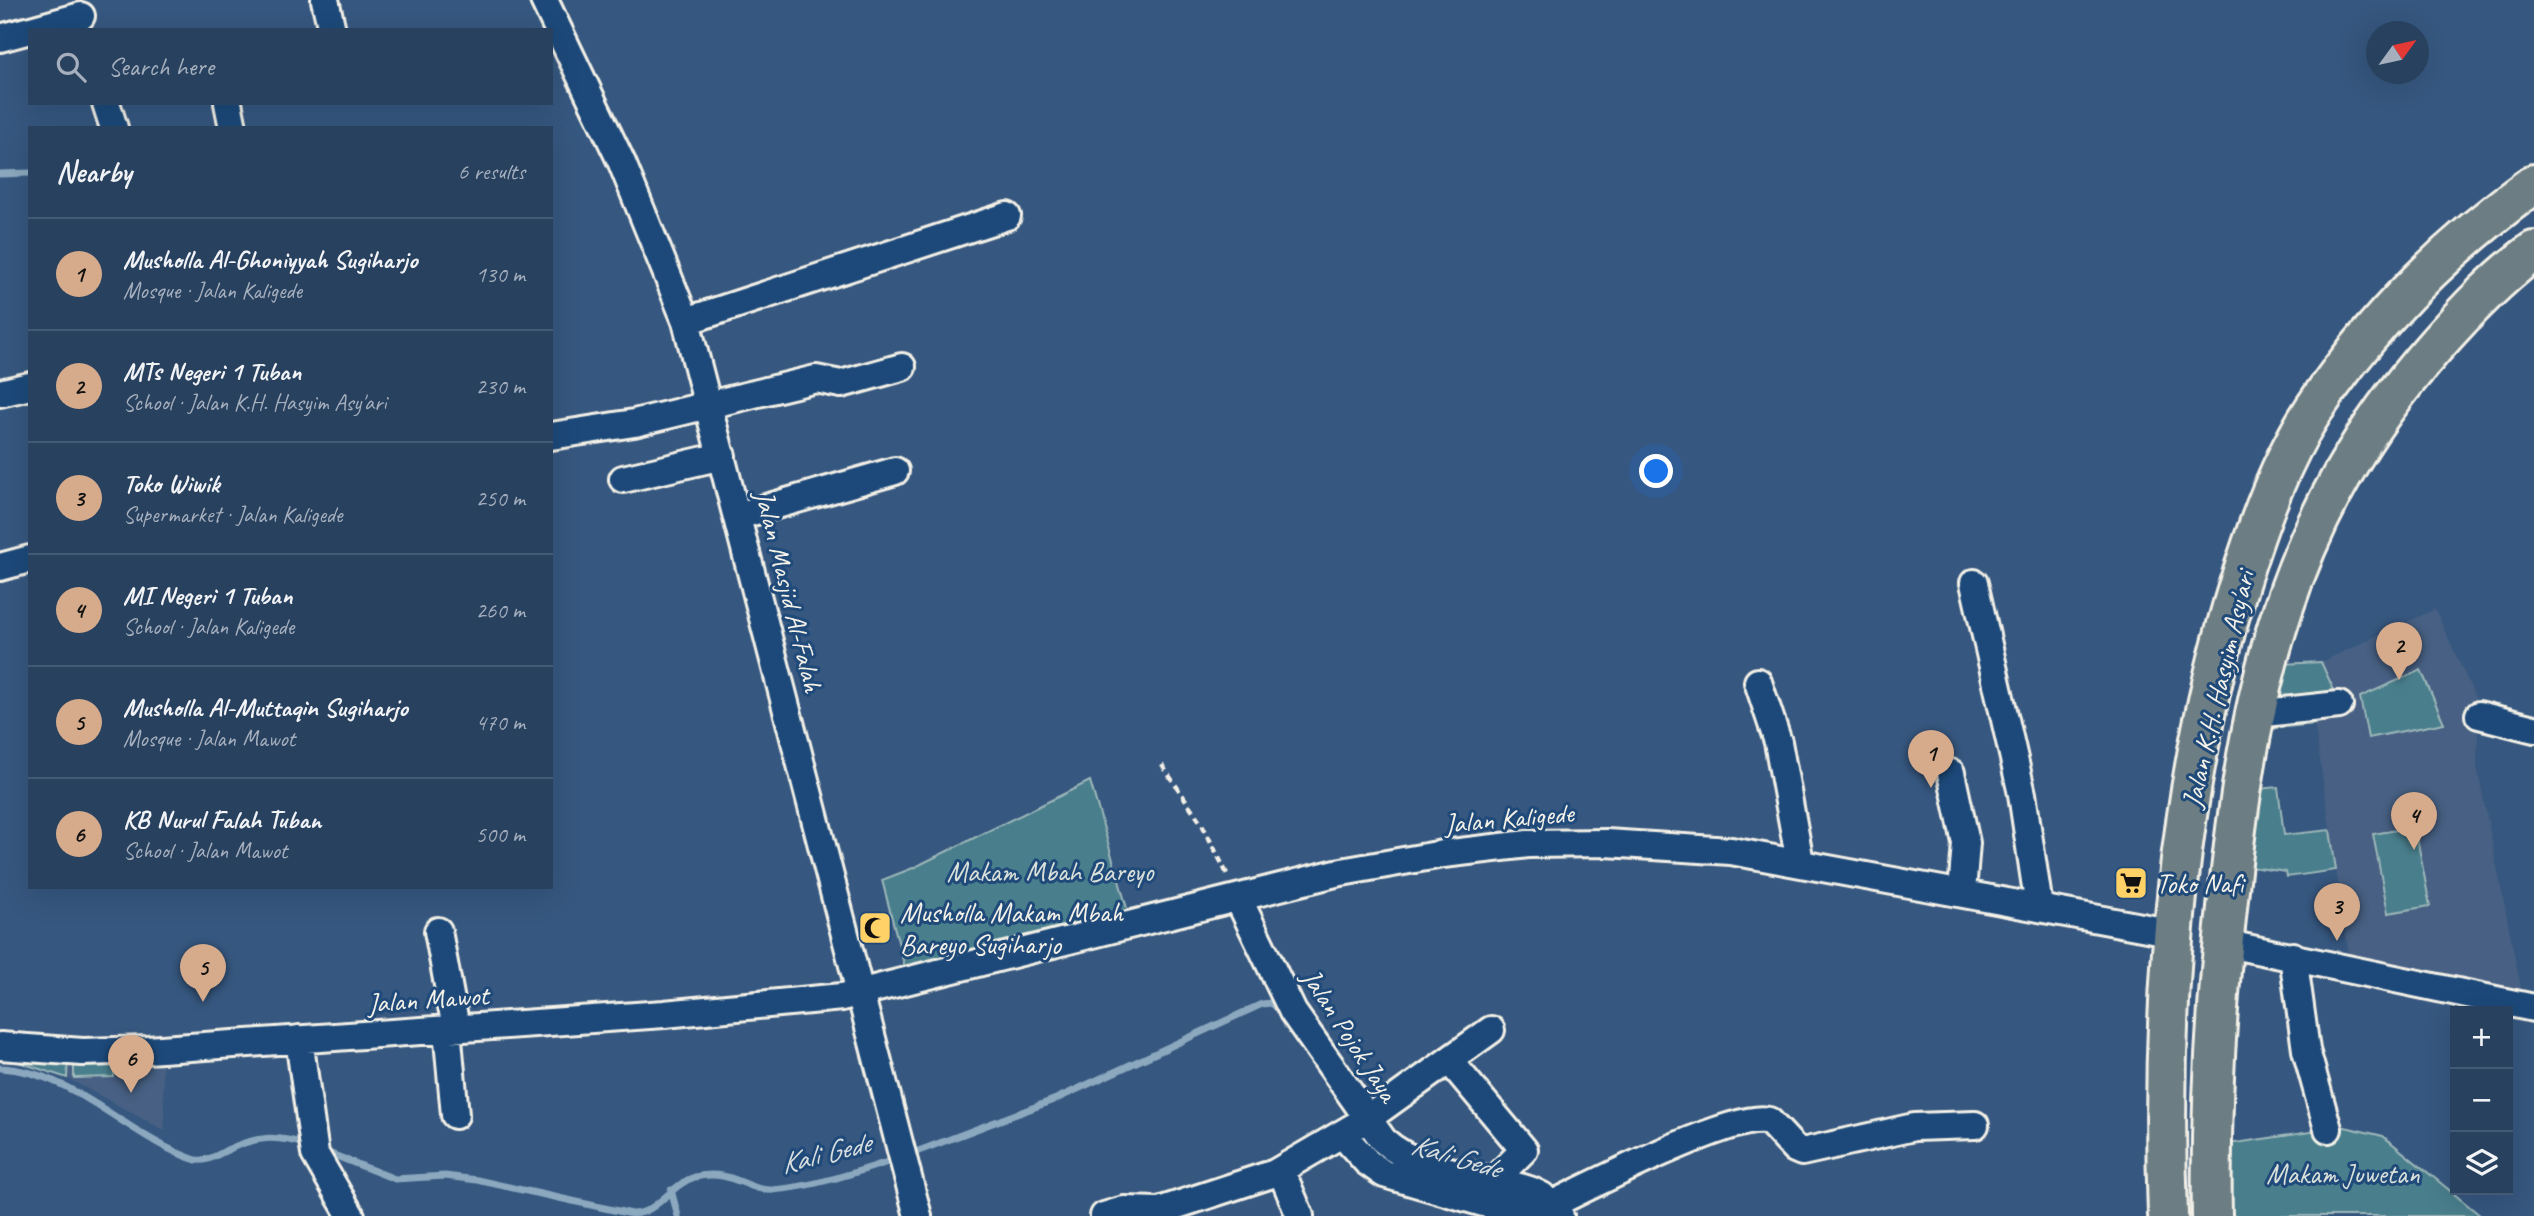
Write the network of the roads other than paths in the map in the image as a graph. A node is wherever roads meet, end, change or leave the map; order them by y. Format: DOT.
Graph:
graph roads {
  1 [pos="325,0"];
  2 [pos="544,0"];
  3 [pos="81,15"];
  4 [pos="37,28"];
  5 [pos="332,28"];
  6 [pos="28,31"];
  7 [pos="0,38"];
  8 [pos="107,105"];
  9 [pos="228,105"];
  10 [pos="113,126"];
  11 [pos="233,126"];
  12 [pos="2534,184"];
  13 [pos="1007,216"];
  14 [pos="2534,251"];
  15 [pos="686,321"];
  16 [pos="902,367"];
  17 [pos="28,386"];
  18 [pos="0,393"];
  19 [pos="709,405"];
  20 [pos="553,436"];
  21 [pos="722,456"];
  22 [pos="895,471"];
  23 [pos="623,479"];
  24 [pos="738,516"];
  25 [pos="28,560"];
  26 [pos="0,567"];
  27 [pos="1974,583"];
  28 [pos="1758,682"];
  29 [pos="2339,705"];
  30 [pos="2255,714"];
  31 [pos="2479,715"];
  32 [pos="2534,729"];
  33 [pos="1951,773"];
  34 [pos="1800,862"];
  35 [pos="1962,892"];
  36 [pos="1238,898"];
  37 [pos="2039,907"];
  38 [pos="438,931"];
  39 [pos="2174,933"];
  40 [pos="2223,943"];
  41 [pos="2293,956"];
  42 [pos="859,995"];
  43 [pos="2534,1008"];
  44 [pos="451,1029"];
  45 [pos="1491,1030"];
  46 [pos="299,1039"];
  47 [pos="0,1046"];
  48 [pos="1449,1060"];
  49 [pos="455,1115"];
  50 [pos="1975,1125"];
  51 [pos="1355,1126"];
  52 [pos="2328,1129"];
  53 [pos="1281,1170"];
  54 [pos="1494,1180"];
  55 [pos="2206,1206"];
  56 [pos="1546,1212"];
  57 [pos="344,1214"];
  58 [pos="918,1216"];
  59 [pos="1104,1216"];
  60 [pos="1300,1216"];
  61 [pos="2168,1216"];
  1 -- 5 [label="street"];
  2 -- 15 [label="street, Jalan Masjid Al-Falah"];
  3 -- 4 [label="street"];
  6 -- 7 [label="street"];
  8 -- 10 [label="street"];
  9 -- 11 [label="street"];
  12 -- 39 [label="highway, Jalan K.H. Hasyim Asy'ari"];
  13 -- 15 [label="street"];
  14 -- 30 [label="highway, Jalan K.H. Hasyim Asy'ari"];
  15 -- 19 [label="street, Jalan Masjid Al-Falah"];
  16 -- 19 [label="street"];
  17 -- 18 [label="street"];
  19 -- 20 [label="street"];
  19 -- 21 [label="street, Jalan Masjid Al-Falah"];
  21 -- 23 [label="street"];
  21 -- 24 [label="street, Jalan Masjid Al-Falah"];
  22 -- 24 [label="street"];
  24 -- 42 [label="street, Jalan Masjid Al-Falah"];
  25 -- 26 [label="street"];
  27 -- 37 [label="street"];
  28 -- 34 [label="street"];
  29 -- 30 [label="street"];
  30 -- 40 [label="highway, Jalan K.H. Hasyim Asy'ari"];
  31 -- 32 [label="street"];
  33 -- 35 [label="street"];
  34 -- 35 [label="street, Jalan Kaligede"];
  34 -- 36 [label="street, Jalan Kaligede"];
  35 -- 37 [label="street, Jalan Kaligede"];
  36 -- 42 [label="street, Jalan Kaligede"];
  36 -- 51 [label="street, Jalan Pojok Jaya"];
  37 -- 39 [label="street, Jalan Kaligede"];
  38 -- 44 [label="street"];
  39 -- 61 [label="highway, Jalan K.H. Hasyim Asy'ari"];
  40 -- 41 [label="street"];
  40 -- 55 [label="highway, Jalan K.H. Hasyim Asy'ari"];
  41 -- 43 [label="street"];
  41 -- 52 [label="street"];
  42 -- 44 [label="street, Jalan Mawot"];
  42 -- 58 [label="street, Jalan Masjid Al-Falah"];
  44 -- 46 [label="street, Jalan Mawot"];
  44 -- 49 [label="street"];
  45 -- 48 [label="street"];
  46 -- 47 [label="street, Jalan Mawot"];
  46 -- 57 [label="street"];
  48 -- 51 [label="street"];
  48 -- 54 [label="street"];
  50 -- 56 [label="street"];
  51 -- 53 [label="street"];
  51 -- 54 [label="street, Jalan Pojok Jaya"];
  51 -- 56 [label="street"];
  53 -- 59 [label="street"];
  53 -- 60 [label="street"];
  54 -- 56 [label="street, Jalan Pojok Jaya"];
}
